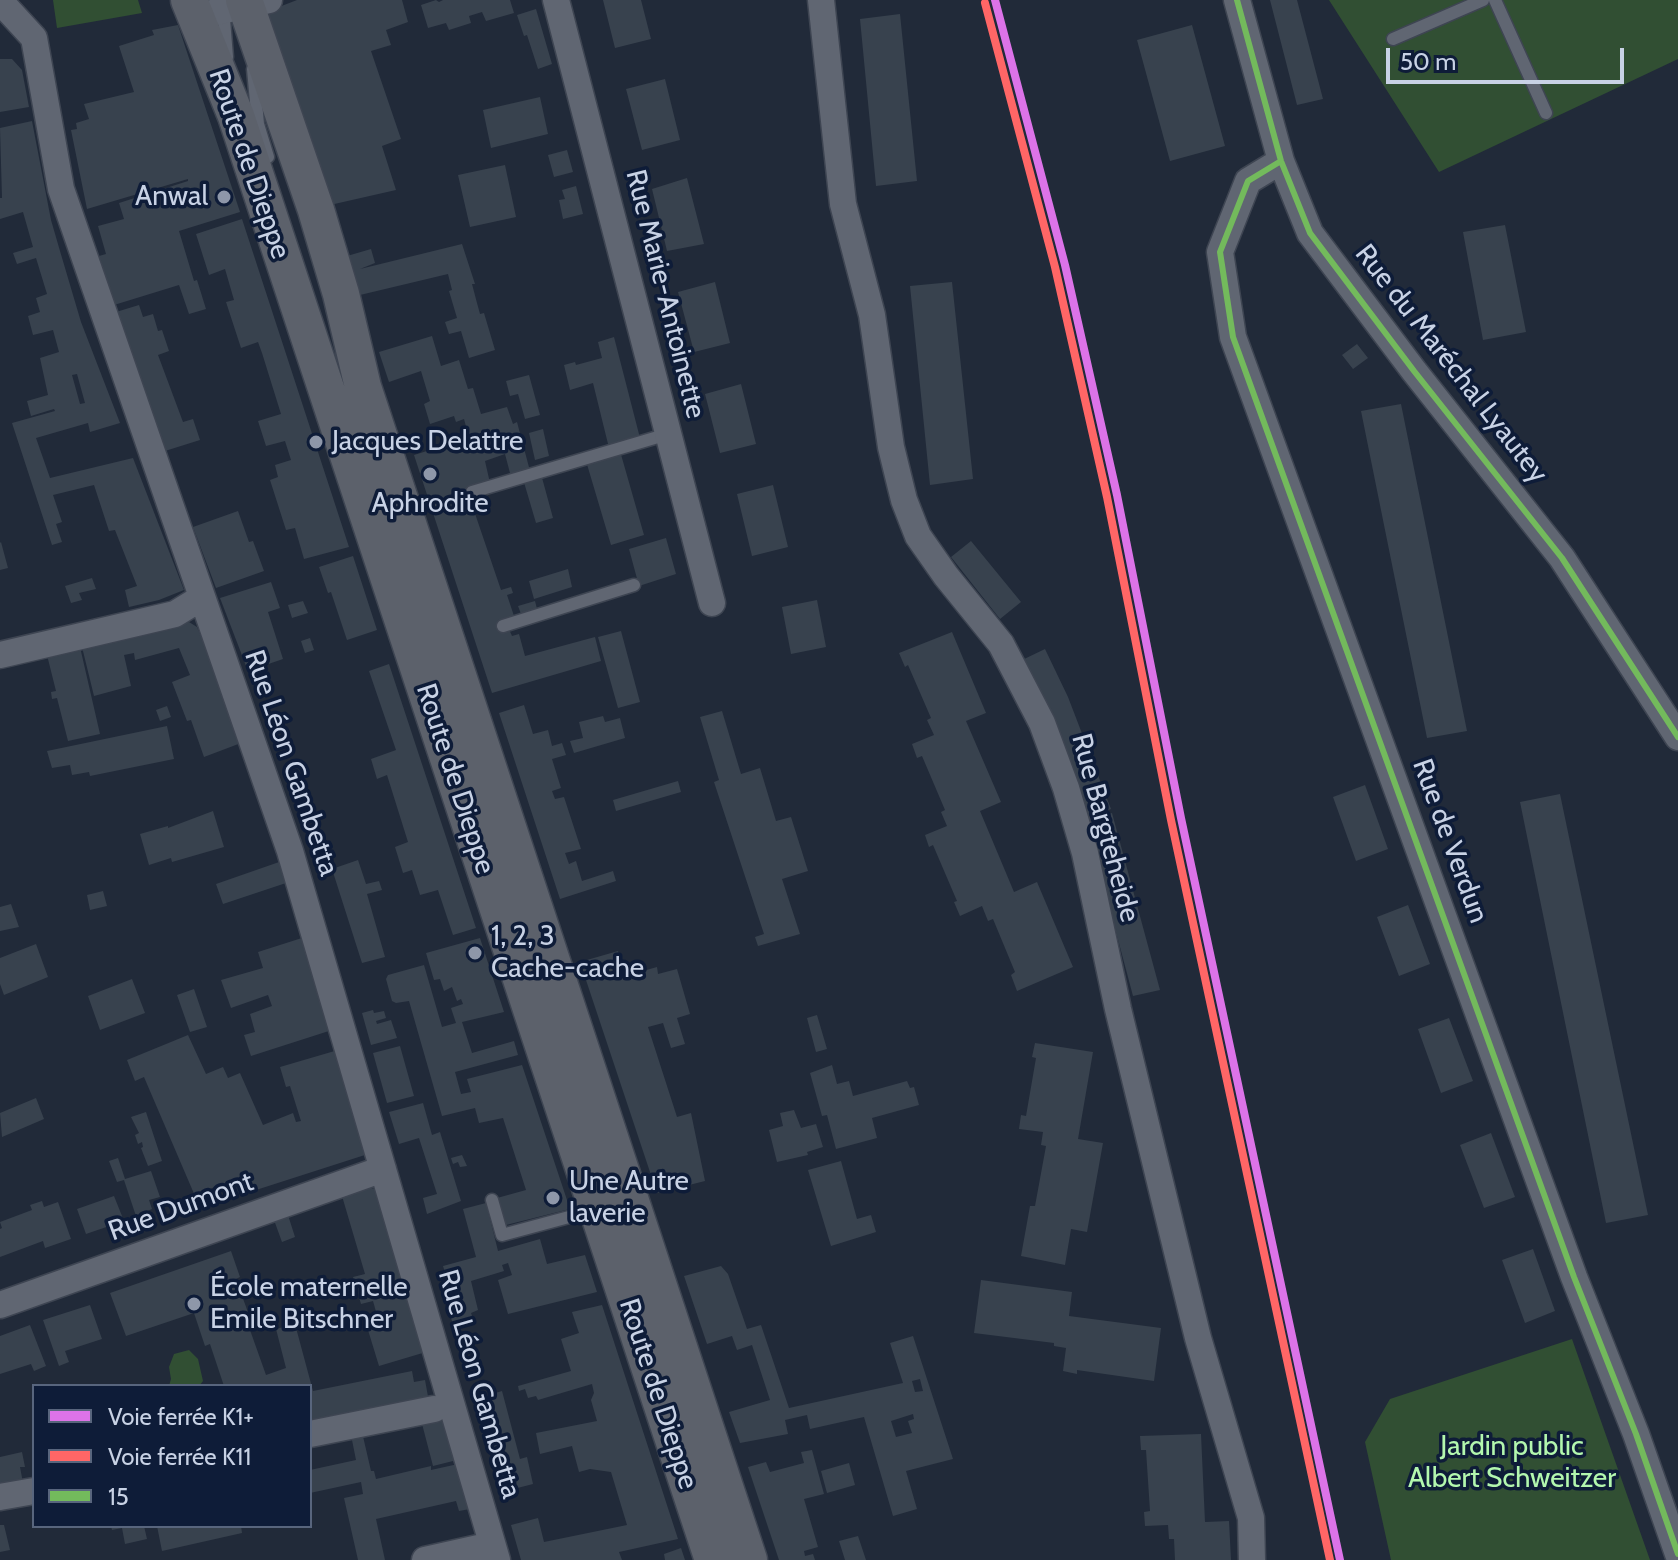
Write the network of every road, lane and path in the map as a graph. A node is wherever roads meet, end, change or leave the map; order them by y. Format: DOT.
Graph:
graph roads {
  1 [pos="0,0"];
  2 [pos="556,0"];
  3 [pos="821,0"];
  4 [pos="1237,0"];
  5 [pos="1483,0"];
  6 [pos="1495,0"];
  7 [pos="230,7"];
  8 [pos="1393,39"];
  9 [pos="1546,113"];
  10 [pos="1281,161"];
  11 [pos="274,177"];
  12 [pos="668,434"];
  13 [pos="472,492"];
  14 [pos="392,555"];
  15 [pos="634,585"];
  16 [pos="201,598"];
  17 [pos="712,603"];
  18 [pos="503,626"];
  19 [pos="0,655"];
  20 [pos="441,657"];
  21 [pos="1678,737"];
  22 [pos="383,1169"];
  23 [pos="492,1200"];
  24 [pos="598,1209"];
  25 [pos="0,1305"];
  26 [pos="442,1406"];
  27 [pos="312,1434"];
  28 [pos="32,1491"];
  29 [pos="0,1497"];
  30 [pos="495,1553"];
  31 [pos="1678,1554"];
  32 [pos="425,1560"];
  33 [pos="713,1560"];
  34 [pos="749,1560"];
  35 [pos="1252,1560"];
  1 -- 16 [label="street, Rue Léon Gambetta"];
  2 -- 12 [label="street, Rue Marie-Antoinette"];
  3 -- 35 [label="street, Rue Bargteheide"];
  4 -- 10 [label="street, Rue du Maréchal Lyautey"];
  5 -- 8 [label="lane"];
  6 -- 9 [label="lane"];
  7 -- 11 [label="lane"];
  7 -- 14 [label="main road, Route de Dieppe"];
  7 -- 20 [label="main road, Route de Dieppe"];
  10 -- 21 [label="street, Rue du Maréchal Lyautey"];
  10 -- 31 [label="street, Rue de Verdun"];
  12 -- 13 [label="lane"];
  12 -- 17 [label="street, Rue Marie-Antoinette"];
  14 -- 20 [label="lane"];
  14 -- 20 [label="lane"];
  14 -- 24 [label="main road, Route de Dieppe"];
  15 -- 18 [label="lane"];
  16 -- 19 [label="street"];
  16 -- 22 [label="street, Rue Léon Gambetta"];
  20 -- 34 [label="main road, Route de Dieppe"];
  22 -- 25 [label="street, Rue Dumont"];
  22 -- 26 [label="street, Rue Léon Gambetta"];
  23 -- 24 [label="lane"];
  24 -- 33 [label="main road, Route de Dieppe"];
  26 -- 27 [label="street"];
  26 -- 30 [label="street, Rue Léon Gambetta"];
  28 -- 29 [label="street"];
  30 -- 32 [label="street"];
}
